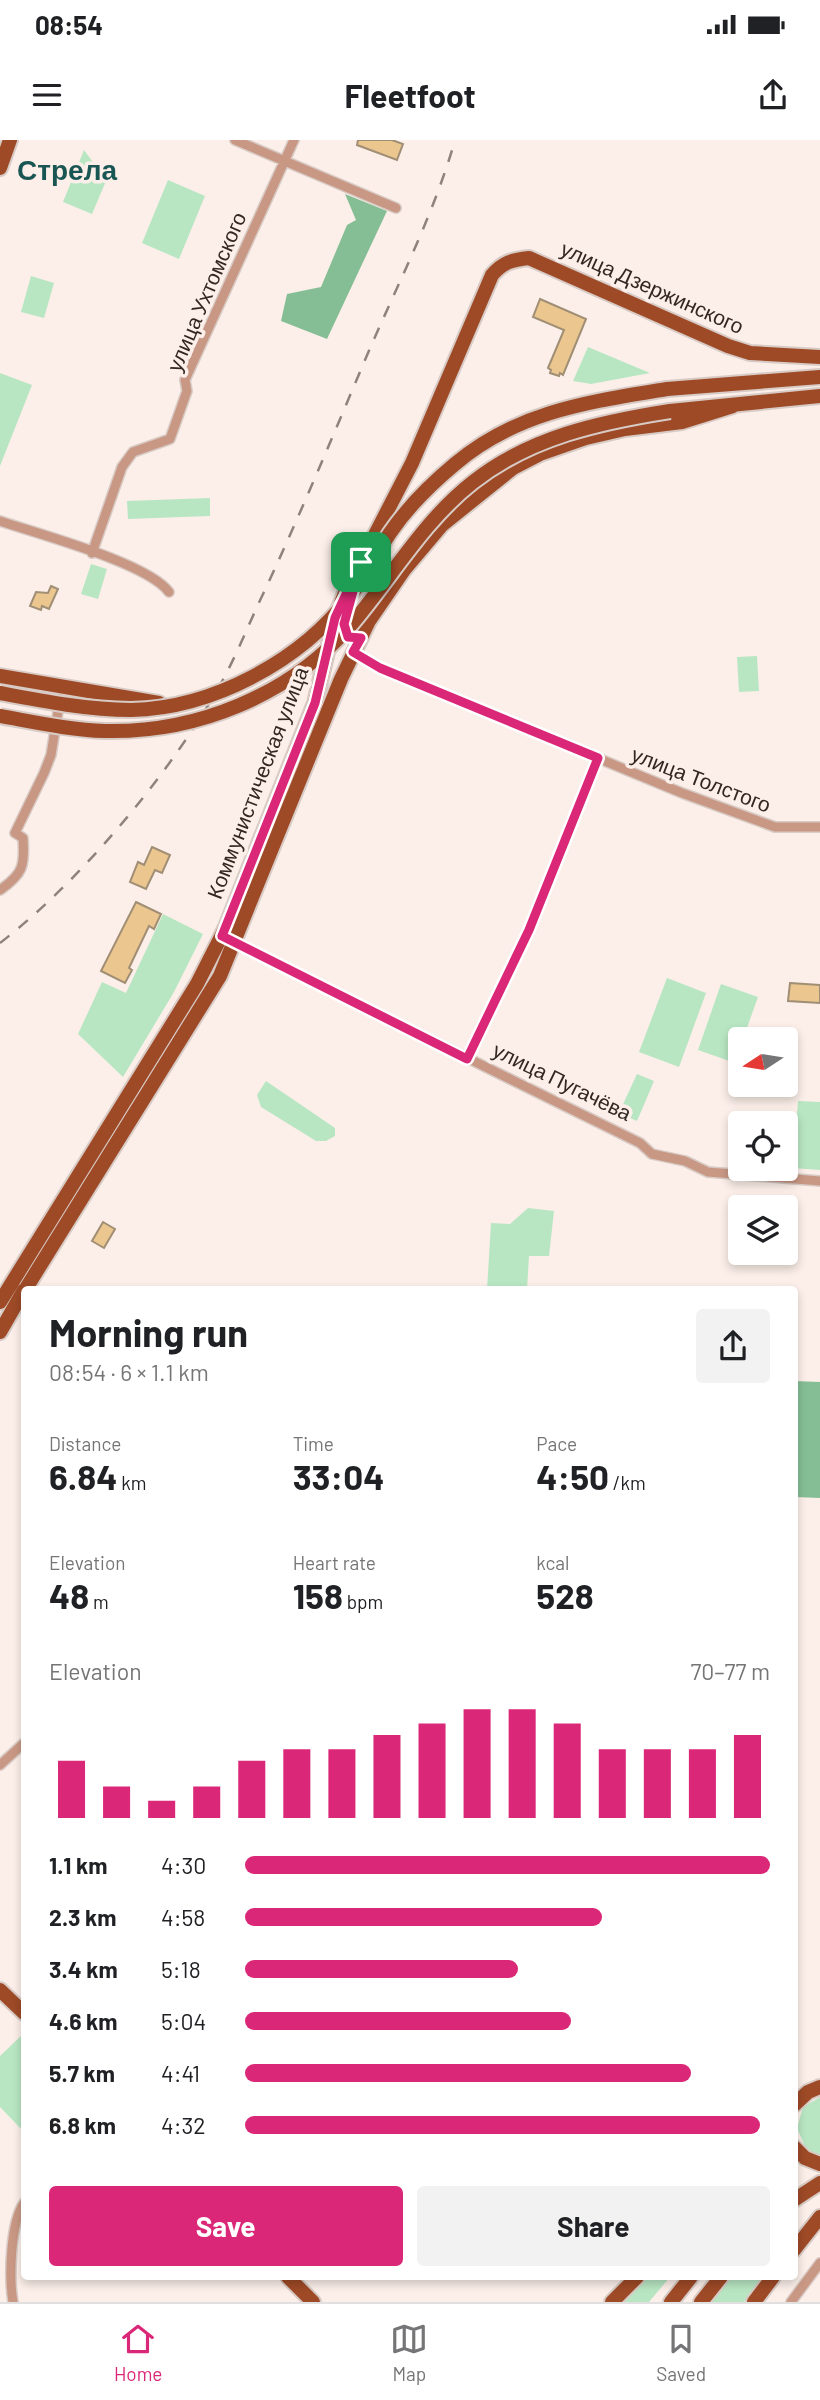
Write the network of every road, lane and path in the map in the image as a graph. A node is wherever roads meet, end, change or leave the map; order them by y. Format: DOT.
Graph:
graph roads {
  1 [pos="10,140"];
  2 [pos="235,140"];
  3 [pos="294,140"];
  4 [pos="285,159"];
  5 [pos="0,168"];
  6 [pos="396,208"];
  7 [pos="510,260"];
  8 [pos="820,357"];
  9 [pos="820,371"];
  10 [pos="820,377"];
  11 [pos="797,379"];
  12 [pos="820,396"];
  13 [pos="733,406"];
  14 [pos="0,521"];
  15 [pos="92,553"];
  16 [pos="361,562"];
  17 [pos="169,592"];
  18 [pos="344,624"];
  19 [pos="361,638"];
  20 [pos="353,652"];
  21 [pos="0,676"];
  22 [pos="320,687"];
  23 [pos="0,691"];
  24 [pos="174,704"];
  25 [pos="0,716"];
  26 [pos="598,758"];
  27 [pos="820,827"];
  28 [pos="0,890"];
  29 [pos="228,939"];
  30 [pos="467,1059"];
  31 [pos="820,1181"];
  32 [pos="28,1286"];
  33 [pos="21,1297"];
  34 [pos="0,1302"];
  35 [pos="0,1332"];
  36 [pos="21,1746"];
  37 [pos="0,1765"];
  38 [pos="0,1990"];
  39 [pos="21,2010"];
  40 [pos="819,2085"];
  41 [pos="798,2101"];
  42 [pos="798,2151"];
  43 [pos="820,2164"];
  44 [pos="820,2183"];
  45 [pos="798,2197"];
  46 [pos="21,2208"];
  47 [pos="820,2217"];
  48 [pos="798,2245"];
  49 [pos="820,2263"];
  50 [pos="291,2280"];
  51 [pos="634,2280"];
  52 [pos="688,2280"];
  53 [pos="719,2280"];
  54 [pos="771,2280"];
  55 [pos="13,2302"];
  56 [pos="313,2302"];
  57 [pos="612,2302"];
  58 [pos="670,2302"];
  59 [pos="701,2302"];
  60 [pos="754,2302"];
  61 [pos="791,2302"];
  1 -- 5 [label="main road"];
  2 -- 4 [label="street"];
  3 -- 4 [label="street, улица Ухтомского"];
  4 -- 6 [label="street"];
  4 -- 15 [label="street, улица Ухтомского"];
  7 -- 8 [label="main road, улица Дзержинского"];
  7 -- 16 [label="main road, Коммунистическая улица"];
  9 -- 11 [label="main road"];
  10 -- 11 [label="main road"];
  11 -- 24 [label="main road, bridge"];
  12 -- 13 [label="main road"];
  13 -- 19 [label="main road, Коммунистическая улица"];
  13 -- 25 [label="main road, bridge"];
  14 -- 15 [label="street"];
  15 -- 17 [label="street"];
  16 -- 18 [label="main road"];
  16 -- 22 [label="main road, Коммунистическая улица"];
  18 -- 19 [label="main road"];
  18 -- 22 [label="main road"];
  19 -- 20 [label="main road, Коммунистическая улица"];
  20 -- 26 [label="street, улица Толстого"];
  20 -- 29 [label="main road, Коммунистическая улица"];
  21 -- 24 [label="main road, bridge"];
  22 -- 29 [label="main road, Коммунистическая улица"];
  23 -- 24 [label="main road, bridge"];
  23 -- 28 [label="street"];
  26 -- 27 [label="street, улица Толстого"];
  26 -- 30 [label="street"];
  29 -- 30 [label="street, улица Пугачёва"];
  29 -- 32 [label="main road, Коммунистическая улица"];
  29 -- 34 [label="main road, Коммунистическая улица"];
  30 -- 31 [label="street, улица Пугачёва"];
  33 -- 35 [label="main road, Коммунистическая улица"];
  36 -- 37 [label="street"];
  38 -- 39 [label="main road"];
  40 -- 41 [label="main road"];
  42 -- 43 [label="main road"];
  44 -- 45 [label="main road"];
  46 -- 55 [label="street"];
  47 -- 48 [label="main road"];
  49 -- 61 [label="street"];
  50 -- 56 [label="main road"];
  51 -- 57 [label="main road"];
  52 -- 58 [label="main road"];
  53 -- 59 [label="main road"];
  54 -- 60 [label="main road"];
}
